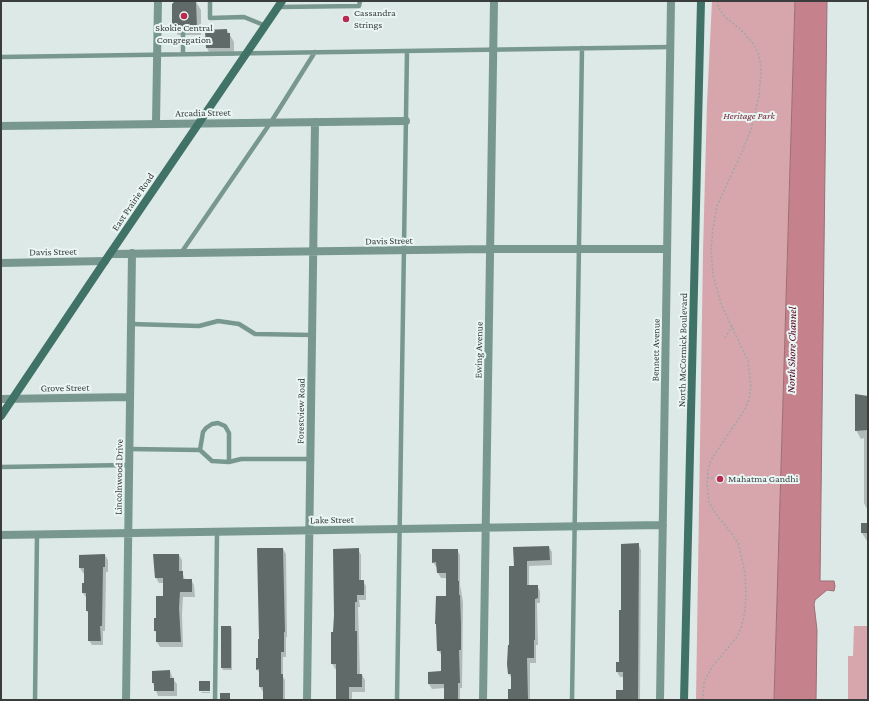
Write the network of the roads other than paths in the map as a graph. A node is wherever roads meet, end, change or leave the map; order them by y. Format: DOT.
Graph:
graph roads {
  1 [pos="158,1"];
  2 [pos="210,1"];
  3 [pos="360,1"];
  4 [pos="494,1"];
  5 [pos="671,1"];
  6 [pos="701,1"];
  7 [pos="281,4"];
  8 [pos="266,26"];
  9 [pos="183,32"];
  10 [pos="671,47"];
  11 [pos="582,48"];
  12 [pos="493,49"];
  13 [pos="407,51"];
  14 [pos="315,52"];
  15 [pos="247,53"];
  16 [pos="158,54"];
  17 [pos="183,54"];
  18 [pos="1,57"];
  19 [pos="406,121"];
  20 [pos="199,122"];
  21 [pos="271,122"];
  22 [pos="315,122"];
  23 [pos="156,123"];
  24 [pos="1,126"];
  25 [pos="579,249"];
  26 [pos="667,249"];
  27 [pos="405,250"];
  28 [pos="491,250"];
  29 [pos="313,251"];
  30 [pos="132,253"];
  31 [pos="181,253"];
  32 [pos="110,254"];
  33 [pos="104,261"];
  34 [pos="1,263"];
  35 [pos="131,324"];
  36 [pos="312,335"];
  37 [pos="130,397"];
  38 [pos="1,399"];
  39 [pos="12,399"];
  40 [pos="1,416"];
  41 [pos="129,449"];
  42 [pos="200,450"];
  43 [pos="310,459"];
  44 [pos="229,462"];
  45 [pos="129,465"];
  46 [pos="1,467"];
  47 [pos="663,526"];
  48 [pos="575,527"];
  49 [pos="485,528"];
  50 [pos="399,529"];
  51 [pos="309,531"];
  52 [pos="217,532"];
  53 [pos="128,533"];
  54 [pos="37,534"];
  55 [pos="1,535"];
  56 [pos="35,700"];
  57 [pos="126,700"];
  58 [pos="215,700"];
  59 [pos="307,700"];
  60 [pos="397,700"];
  61 [pos="483,700"];
  62 [pos="572,700"];
  63 [pos="660,700"];
  64 [pos="684,700"];
  1 -- 16 [label="street"];
  2 -- 8 [label="lane"];
  3 -- 7 [label="lane"];
  4 -- 12 [label="street, Ewing Avenue"];
  5 -- 10 [label="street, Bennett Avenue"];
  6 -- 64 [label="main road, North McCormick Boulevard"];
  7 -- 8 [label="main road, East Prairie Road"];
  8 -- 15 [label="main road, East Prairie Road"];
  9 -- 17 [label="lane"];
  10 -- 11 [label="lane"];
  10 -- 26 [label="street, Bennett Avenue"];
  11 -- 12 [label="lane"];
  11 -- 25 [label="lane"];
  12 -- 13 [label="lane"];
  12 -- 28 [label="street, Ewing Avenue"];
  13 -- 14 [label="lane"];
  13 -- 19 [label="lane"];
  14 -- 15 [label="lane"];
  14 -- 21 [label="lane"];
  15 -- 17 [label="lane"];
  15 -- 20 [label="main road, East Prairie Road"];
  16 -- 17 [label="lane"];
  16 -- 18 [label="lane"];
  16 -- 23 [label="street"];
  19 -- 22 [label="street, Arcadia Street"];
  19 -- 27 [label="lane"];
  20 -- 21 [label="street, Arcadia Street"];
  20 -- 23 [label="street, Arcadia Street"];
  20 -- 32 [label="main road, East Prairie Road"];
  21 -- 22 [label="street, Arcadia Street"];
  21 -- 31 [label="lane"];
  22 -- 29 [label="street, Forestview Road"];
  23 -- 24 [label="street, Arcadia Street"];
  25 -- 26 [label="street, Davis Street"];
  25 -- 28 [label="street, Davis Street"];
  25 -- 48 [label="lane"];
  26 -- 47 [label="street, Bennett Avenue"];
  27 -- 28 [label="street, Davis Street"];
  27 -- 29 [label="street, Davis Street"];
  27 -- 50 [label="lane"];
  28 -- 49 [label="street, Ewing Avenue"];
  29 -- 31 [label="street, Davis Street"];
  29 -- 36 [label="street, Forestview Road"];
  30 -- 31 [label="street, Davis Street"];
  30 -- 32 [label="street, Davis Street"];
  30 -- 35 [label="street, Lincolnwood Drive"];
  32 -- 33 [label="main road, East Prairie Road"];
  33 -- 34 [label="street, Davis Street"];
  33 -- 39 [label="main road, East Prairie Road"];
  35 -- 36 [label="lane"];
  35 -- 37 [label="street, Lincolnwood Drive"];
  36 -- 43 [label="street, Forestview Road"];
  37 -- 39 [label="street, Grove Street"];
  37 -- 41 [label="street, Lincolnwood Drive"];
  38 -- 39 [label="street, Grove Street"];
  39 -- 40 [label="main road, East Prairie Road"];
  41 -- 42 [label="lane"];
  41 -- 45 [label="street, Lincolnwood Drive"];
  42 -- 44 [label="lane"];
  42 -- 44 [label="lane"];
  43 -- 44 [label="lane"];
  43 -- 51 [label="street, Forestview Road"];
  45 -- 46 [label="lane"];
  45 -- 53 [label="street, Lincolnwood Drive"];
  47 -- 48 [label="street, Lake Street"];
  47 -- 63 [label="street, Bennett Avenue"];
  48 -- 49 [label="street, Lake Street"];
  48 -- 62 [label="lane"];
  49 -- 50 [label="street, Lake Street"];
  49 -- 61 [label="street, Ewing Avenue"];
  50 -- 51 [label="street, Lake Street"];
  50 -- 60 [label="lane"];
  51 -- 52 [label="street, Lake Street"];
  51 -- 59 [label="street, Forestview Road"];
  52 -- 53 [label="street, Lake Street"];
  52 -- 58 [label="lane"];
  53 -- 54 [label="street, Lake Street"];
  53 -- 57 [label="street, Lincolnwood Drive"];
  54 -- 55 [label="street, Lake Street"];
  54 -- 56 [label="lane"];
}
